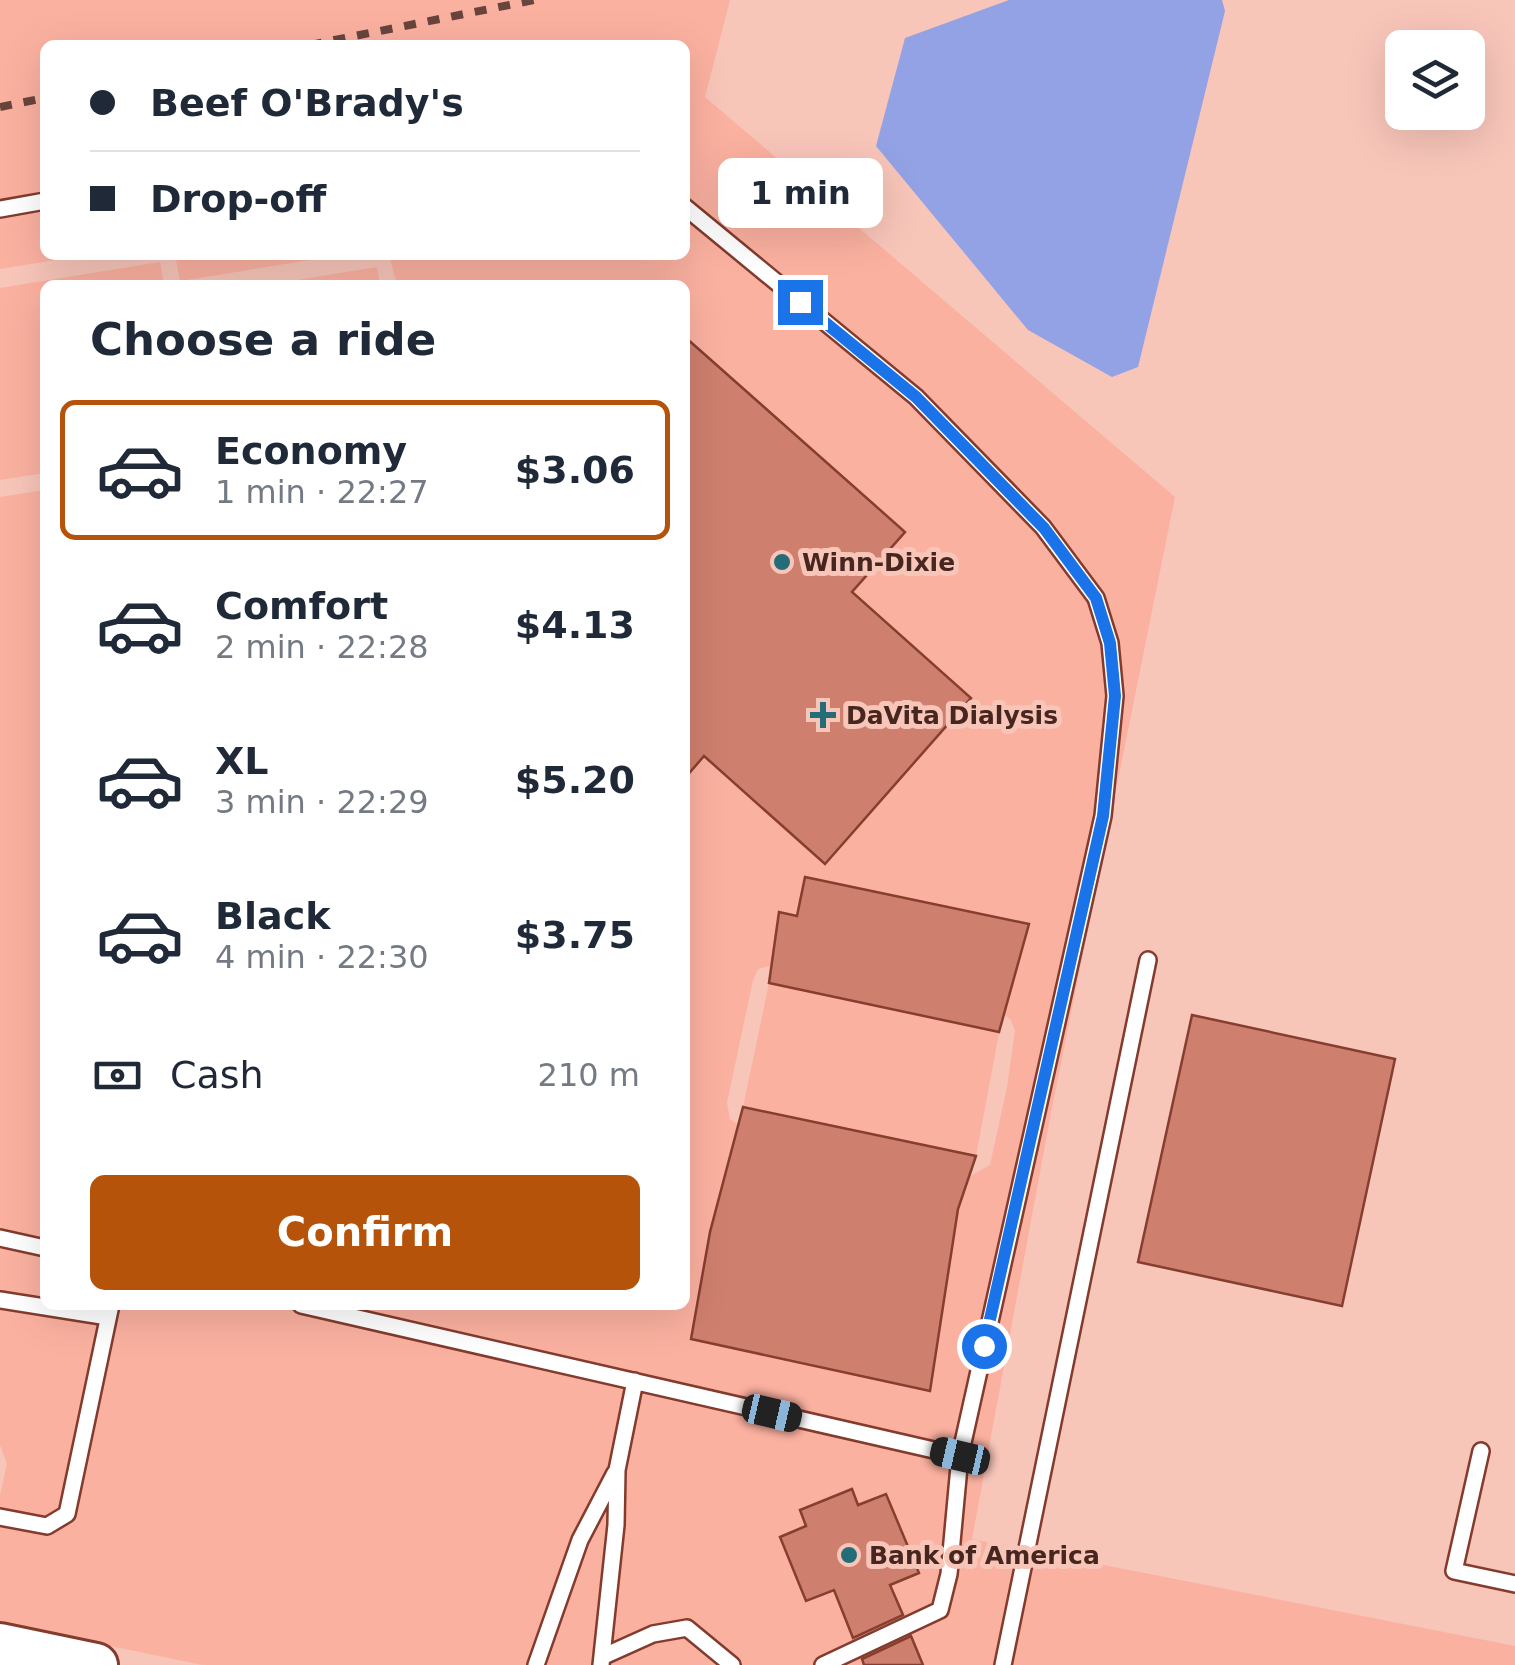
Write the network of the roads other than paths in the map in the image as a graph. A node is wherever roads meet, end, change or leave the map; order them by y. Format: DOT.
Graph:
graph roads {
  1 [pos="40,202"];
  2 [pos="0,209"];
  3 [pos="690,211"];
  4 [pos="1148,960"];
  5 [pos="0,1238"];
  6 [pos="40,1247"];
  7 [pos="0,1300"];
  8 [pos="40,1304"];
  9 [pos="323,1310"];
  10 [pos="110,1311"];
  11 [pos="636,1382"];
  12 [pos="1481,1451"];
  13 [pos="960,1456"];
  14 [pos="617,1470"];
  15 [pos="0,1517"];
  16 [pos="1515,1584"];
  17 [pos="0,1645"];
  18 [pos="603,1661"];
  19 [pos="96,1665"];
  20 [pos="536,1665"];
  21 [pos="732,1665"];
  22 [pos="823,1665"];
  23 [pos="1003,1665"];
  1 -- 2 [label="lane"];
  3 -- 13 [label="lane"];
  4 -- 23 [label="lane"];
  5 -- 6 [label="lane"];
  7 -- 8 [label="lane"];
  9 -- 11 [label="lane"];
  10 -- 15 [label="lane"];
  11 -- 13 [label="lane"];
  11 -- 14 [label="lane"];
  12 -- 16 [label="lane"];
  13 -- 22 [label="lane"];
  14 -- 18 [label="lane"];
  14 -- 20 [label="lane"];
  17 -- 19 [label="main road"];
  18 -- 21 [label="lane"];
}
